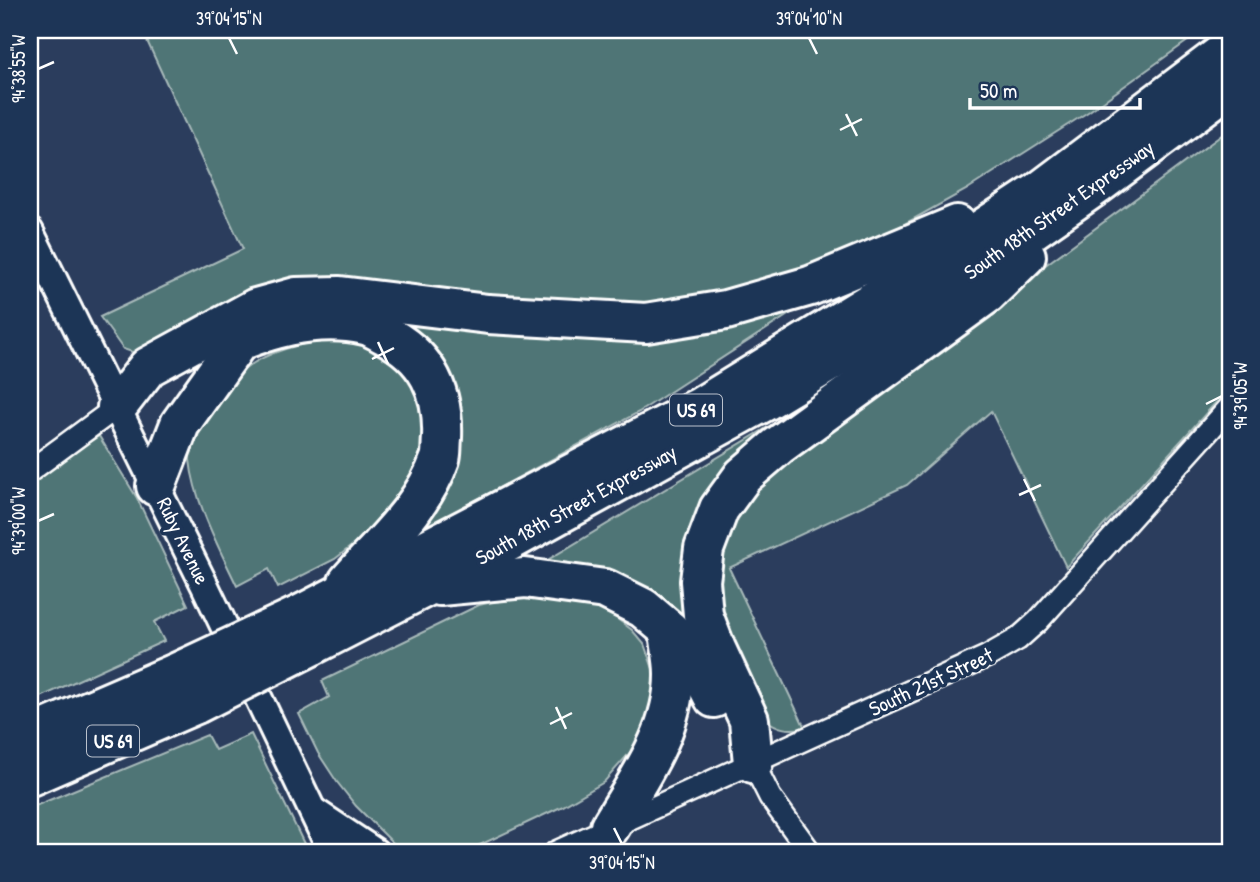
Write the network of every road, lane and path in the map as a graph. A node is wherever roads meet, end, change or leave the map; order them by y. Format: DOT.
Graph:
graph roads {
  1 [pos="1230,48"];
  2 [pos="1230,86"];
  3 [pos="1097,185"];
  4 [pos="1040,191"];
  5 [pos="33,248"];
  6 [pos="239,341"];
  7 [pos="117,407"];
  8 [pos="1230,407"];
  9 [pos="30,471"];
  10 [pos="156,486"];
  11 [pos="424,588"];
  12 [pos="334,598"];
  13 [pos="668,630"];
  14 [pos="304,632"];
  15 [pos="186,689"];
  16 [pos="30,736"];
  17 [pos="753,763"];
  18 [pos="30,776"];
  19 [pos="311,809"];
  20 [pos="610,827"];
  21 [pos="332,852"];
  22 [pos="375,852"];
  23 [pos="556,852"];
  24 [pos="810,852"];
  1 -- 4 [label="highway, South 18th Street Expressway / US 69"];
  2 -- 3 [label="highway, South 18th Street Expressway / US 69"];
  3 -- 11 [label="highway, South 18th Street Expressway / US 69"];
  3 -- 17 [label="highway"];
  4 -- 7 [label="highway"];
  4 -- 12 [label="highway, South 18th Street Expressway / US 69"];
  5 -- 7 [label="street, Ruby Avenue"];
  6 -- 7 [label="highway"];
  6 -- 10 [label="highway"];
  6 -- 12 [label="highway"];
  7 -- 9 [label="street"];
  7 -- 10 [label="street, Ruby Avenue"];
  8 -- 17 [label="street, South 21st Street"];
  10 -- 19 [label="street, Ruby Avenue"];
  11 -- 13 [label="highway"];
  11 -- 14 [label="highway, South 18th Street Expressway / US 69"];
  12 -- 14 [label="highway, South 18th Street Expressway / US 69"];
  13 -- 17 [label="highway"];
  13 -- 20 [label="highway"];
  14 -- 15 [label="highway, South 18th Street Expressway / US 69, bridge"];
  15 -- 16 [label="highway, South 18th Street Expressway / US 69"];
  15 -- 18 [label="highway, South 18th Street Expressway / US 69"];
  17 -- 20 [label="street, South 21st Street"];
  17 -- 24 [label="street"];
  19 -- 21 [label="street, Ruby Avenue"];
  19 -- 22 [label="street"];
  20 -- 23 [label="street, South 21st Street"];
}
